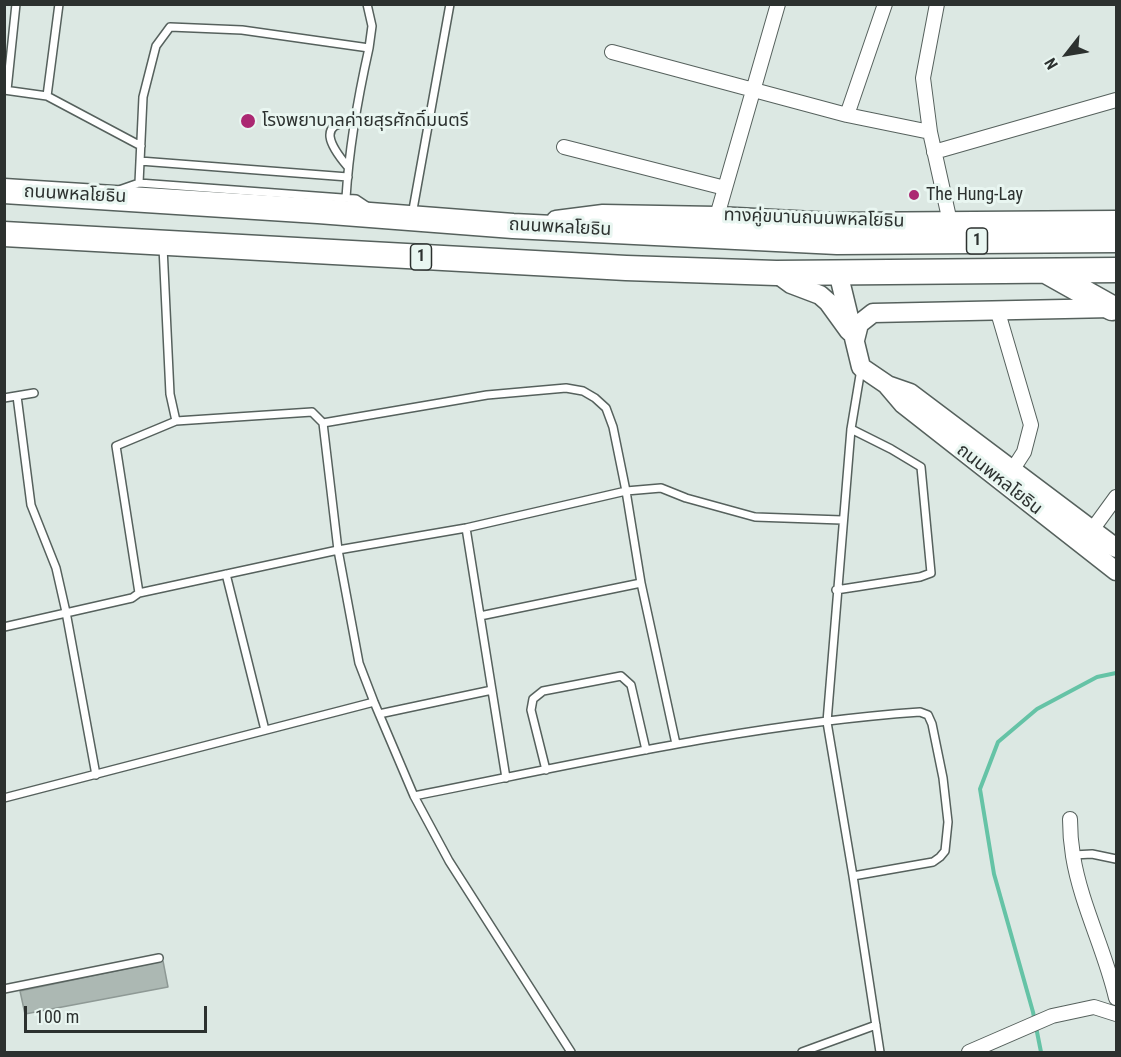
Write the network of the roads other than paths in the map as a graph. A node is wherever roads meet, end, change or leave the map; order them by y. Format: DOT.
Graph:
graph roads {
  1 [pos="16,4"];
  2 [pos="59,4"];
  3 [pos="367,4"];
  4 [pos="450,4"];
  5 [pos="778,4"];
  6 [pos="885,4"];
  7 [pos="937,4"];
  8 [pos="369,48"];
  9 [pos="612,52"];
  10 [pos="752,89"];
  11 [pos="6,90"];
  12 [pos="47,96"];
  13 [pos="1116,100"];
  14 [pos="847,115"];
  15 [pos="355,122"];
  16 [pos="930,132"];
  17 [pos="141,146"];
  18 [pos="564,147"];
  19 [pos="934,152"];
  20 [pos="140,161"];
  21 [pos="348,166"];
  22 [pos="348,177"];
  23 [pos="139,183"];
  24 [pos="725,188"];
  25 [pos="4,191"];
  26 [pos="100,196"];
  27 [pos="346,198"];
  28 [pos="380,215"];
  29 [pos="717,216"];
  30 [pos="412,218"];
  31 [pos="1116,220"];
  32 [pos="950,222"];
  33 [pos="513,226"];
  34 [pos="4,234"];
  35 [pos="1116,240"];
  36 [pos="837,242"];
  37 [pos="163,244"];
  38 [pos="1045,270"];
  39 [pos="1116,270"];
  40 [pos="838,272"];
  41 [pos="776,273"];
  42 [pos="1114,308"];
  43 [pos="997,309"];
  44 [pos="855,340"];
  45 [pos="861,367"];
  46 [pos="886,384"];
  47 [pos="34,393"];
  48 [pos="17,396"];
  49 [pos="4,398"];
  50 [pos="176,421"];
  51 [pos="323,423"];
  52 [pos="851,429"];
  53 [pos="1013,469"];
  54 [pos="626,490"];
  55 [pos="1116,497"];
  56 [pos="1044,503"];
  57 [pos="842,520"];
  58 [pos="466,528"];
  59 [pos="1092,530"];
  60 [pos="1116,548"];
  61 [pos="338,550"];
  62 [pos="1116,571"];
  63 [pos="226,574"];
  64 [pos="640,583"];
  65 [pos="836,590"];
  66 [pos="139,593"];
  67 [pos="66,612"];
  68 [pos="480,616"];
  69 [pos="4,627"];
  70 [pos="492,690"];
  71 [pos="374,702"];
  72 [pos="379,714"];
  73 [pos="827,722"];
  74 [pos="265,730"];
  75 [pos="676,744"];
  76 [pos="646,750"];
  77 [pos="546,770"];
  78 [pos="96,775"];
  79 [pos="506,778"];
  80 [pos="414,796"];
  81 [pos="4,798"];
  82 [pos="1070,819"];
  83 [pos="1073,855"];
  84 [pos="1116,859"];
  85 [pos="853,876"];
  86 [pos="159,958"];
  87 [pos="1114,972"];
  88 [pos="4,989"];
  89 [pos="1116,998"];
  90 [pos="1116,1014"];
  91 [pos="876,1025"];
  92 [pos="571,1053"];
  93 [pos="802,1053"];
  94 [pos="880,1053"];
  95 [pos="969,1053"];
  1 -- 11 [label="lane"];
  2 -- 12 [label="lane"];
  3 -- 8 [label="lane"];
  4 -- 30 [label="lane"];
  5 -- 10 [label="street"];
  6 -- 14 [label="street"];
  7 -- 16 [label="street"];
  8 -- 15 [label="lane"];
  8 -- 17 [label="lane"];
  9 -- 10 [label="street"];
  10 -- 14 [label="street"];
  10 -- 24 [label="street"];
  11 -- 12 [label="lane"];
  12 -- 17 [label="lane"];
  13 -- 19 [label="street"];
  14 -- 16 [label="street"];
  15 -- 21 [label="lane"];
  15 -- 21 [label="lane"];
  16 -- 19 [label="street"];
  17 -- 20 [label="lane"];
  18 -- 24 [label="street"];
  19 -- 32 [label="street"];
  20 -- 22 [label="lane"];
  20 -- 23 [label="lane"];
  21 -- 22 [label="lane"];
  22 -- 27 [label="lane"];
  23 -- 26 [label="lane"];
  23 -- 27 [label="lane"];
  24 -- 29 [label="street"];
  25 -- 26 [label="highway, ถนนพหลโยธิน / 1"];
  26 -- 28 [label="highway, ถนนพหลโยธิน / 1"];
  27 -- 28 [label="lane"];
  28 -- 30 [label="highway, ถนนพหลโยธิน / 1"];
  29 -- 32 [label="main road, ทางคู่ขนานถนนพหลโยธิน / 1"];
  29 -- 33 [label="main road, ทางคู่ขนานถนนพหลโยธิน / 1"];
  30 -- 33 [label="highway, ถนนพหลโยธิน / 1"];
  31 -- 32 [label="main road, ทางคู่ขนานถนนพหลโยธิน / 1"];
  33 -- 36 [label="highway, ถนนพหลโยธิน / 1"];
  34 -- 37 [label="highway, ถนนพหลโยธิน / 1"];
  35 -- 36 [label="highway, ถนนพหลโยธิน / 1"];
  36 -- 40 [label="highway"];
  37 -- 41 [label="highway, ถนนพหลโยธิน / 1"];
  37 -- 50 [label="lane"];
  38 -- 39 [label="highway, ถนนพหลโยธิน / 1"];
  38 -- 40 [label="highway, ถนนพหลโยธิน / 1"];
  38 -- 42 [label="highway"];
  40 -- 41 [label="highway, ถนนพหลโยธิน / 1"];
  40 -- 44 [label="main road"];
  41 -- 44 [label="main road"];
  42 -- 43 [label="main road"];
  43 -- 44 [label="main road"];
  43 -- 53 [label="street"];
  44 -- 45 [label="main road"];
  45 -- 46 [label="main road, ถนนพหลโยธิน"];
  45 -- 52 [label="lane"];
  46 -- 53 [label="main road, ถนนพหลโยธิน"];
  46 -- 56 [label="main road, ถนนพหลโยธิน"];
  47 -- 48 [label="lane"];
  48 -- 49 [label="lane"];
  48 -- 67 [label="lane"];
  50 -- 51 [label="lane"];
  50 -- 66 [label="lane"];
  51 -- 54 [label="lane"];
  51 -- 61 [label="lane"];
  52 -- 57 [label="lane"];
  52 -- 65 [label="lane"];
  53 -- 56 [label="main road, ถนนพหลโยธิน"];
  54 -- 57 [label="lane"];
  54 -- 58 [label="lane"];
  54 -- 64 [label="lane"];
  55 -- 59 [label="street"];
  56 -- 59 [label="main road, ถนนพหลโยธิน"];
  56 -- 62 [label="main road, ถนนพหลโยธิน"];
  57 -- 65 [label="lane"];
  58 -- 61 [label="lane"];
  58 -- 68 [label="lane"];
  59 -- 60 [label="main road, ถนนพหลโยธิน"];
  61 -- 63 [label="lane"];
  61 -- 71 [label="lane"];
  63 -- 66 [label="lane"];
  63 -- 74 [label="lane"];
  64 -- 68 [label="lane"];
  64 -- 75 [label="lane"];
  65 -- 73 [label="lane"];
  66 -- 67 [label="lane"];
  67 -- 69 [label="lane"];
  67 -- 78 [label="lane"];
  68 -- 70 [label="lane"];
  70 -- 72 [label="lane"];
  70 -- 79 [label="lane"];
  71 -- 72 [label="lane"];
  71 -- 74 [label="lane"];
  72 -- 80 [label="lane"];
  73 -- 75 [label="lane"];
  73 -- 85 [label="lane"];
  73 -- 85 [label="lane"];
  74 -- 78 [label="lane"];
  75 -- 76 [label="lane"];
  76 -- 77 [label="lane"];
  76 -- 77 [label="lane"];
  77 -- 79 [label="lane"];
  78 -- 81 [label="lane"];
  79 -- 80 [label="lane"];
  80 -- 92 [label="lane"];
  82 -- 83 [label="street"];
  83 -- 84 [label="lane"];
  83 -- 87 [label="street"];
  85 -- 91 [label="lane"];
  86 -- 88 [label="lane"];
  87 -- 89 [label="street"];
  90 -- 95 [label="street"];
  91 -- 93 [label="lane"];
  91 -- 94 [label="lane"];
}
